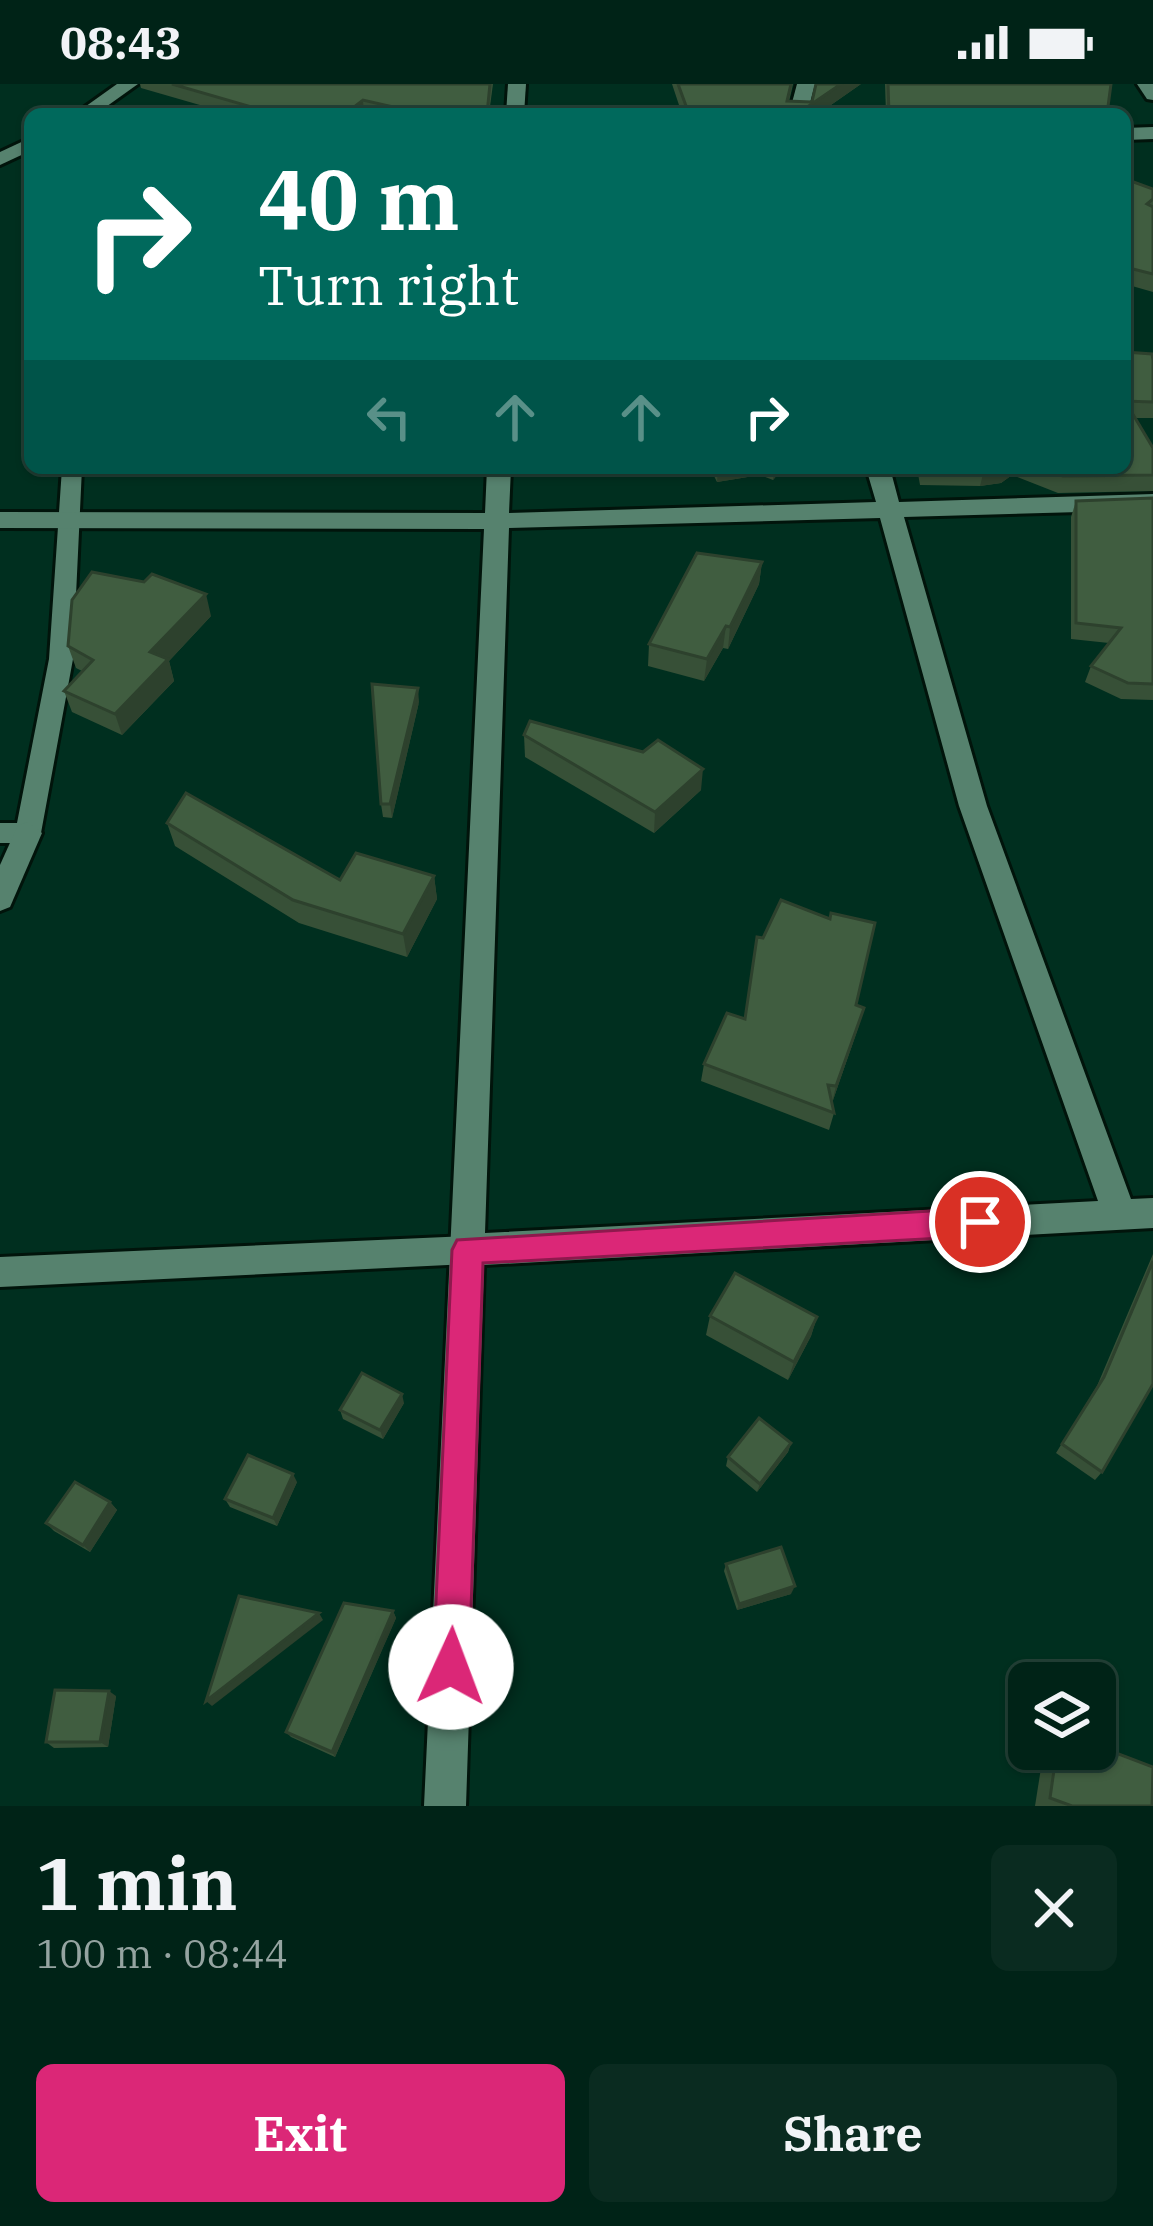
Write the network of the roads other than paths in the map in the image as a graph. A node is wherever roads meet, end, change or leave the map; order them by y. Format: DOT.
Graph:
graph roads {
  1 [pos="129,84"];
  2 [pos="1147,84"];
  3 [pos="1153,95"];
  4 [pos="93,108"];
  5 [pos="72,474"];
  6 [pos="499,474"];
  7 [pos="880,474"];
  8 [pos="1153,502"];
  9 [pos="888,508"];
  10 [pos="0,520"];
  11 [pos="68,520"];
  12 [pos="496,521"];
  13 [pos="14,833"];
  14 [pos="0,899"];
  15 [pos="1136,1214"];
  16 [pos="468,1250"];
  17 [pos="0,1272"];
  18 [pos="446,1806"];
  1 -- 4 [label="street"];
  2 -- 3 [label="street"];
  5 -- 11 [label="lane"];
  6 -- 12 [label="street"];
  7 -- 9 [label="street"];
  8 -- 9 [label="street"];
  9 -- 12 [label="street"];
  9 -- 15 [label="street"];
  10 -- 11 [label="street"];
  11 -- 12 [label="street"];
  11 -- 13 [label="lane"];
  12 -- 16 [label="street"];
  13 -- 14 [label="street"];
  15 -- 16 [label="street"];
  16 -- 17 [label="lane"];
  16 -- 18 [label="street"];
}
